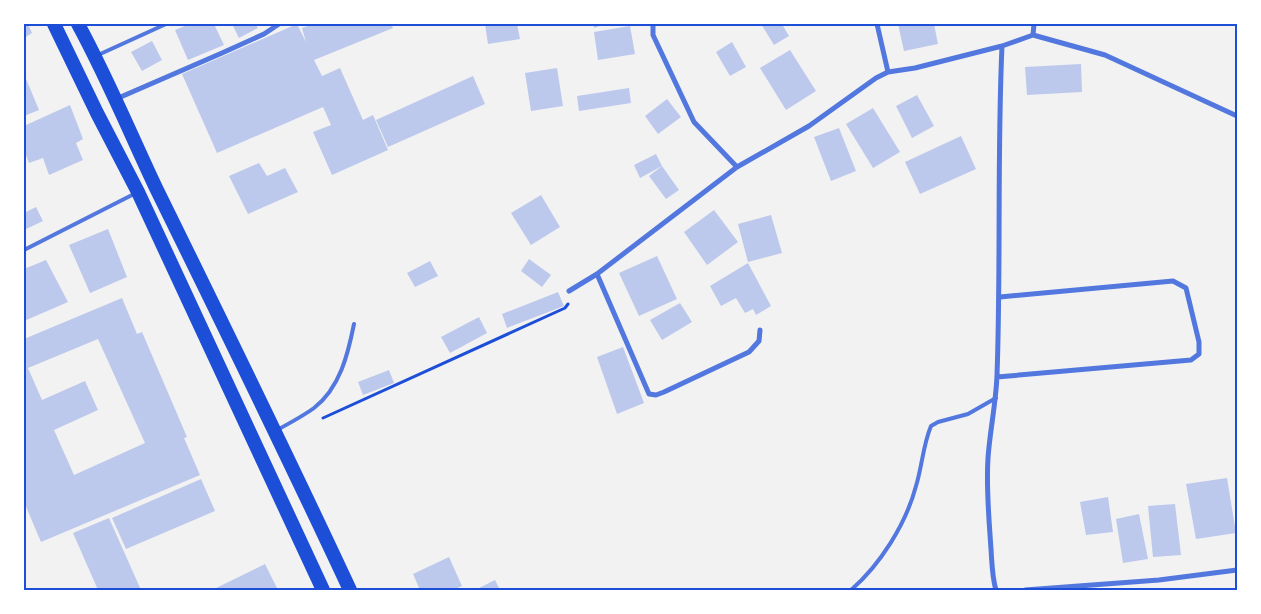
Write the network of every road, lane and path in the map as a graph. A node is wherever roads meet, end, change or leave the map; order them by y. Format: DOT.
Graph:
graph roads {
  1 [pos="54,24"];
  2 [pos="78,24"];
  3 [pos="166,24"];
  4 [pos="279,24"];
  5 [pos="653,24"];
  6 [pos="877,24"];
  7 [pos="1034,24"];
  8 [pos="1033,35"];
  9 [pos="1002,46"];
  10 [pos="96,56"];
  11 [pos="888,72"];
  12 [pos="115,100"];
  13 [pos="1237,116"];
  14 [pos="737,167"];
  15 [pos="154,184"];
  16 [pos="138,192"];
  17 [pos="24,250"];
  18 [pos="598,274"];
  19 [pos="569,291"];
  20 [pos="1000,297"];
  21 [pos="354,324"];
  22 [pos="760,330"];
  23 [pos="238,354"];
  24 [pos="218,364"];
  25 [pos="997,377"];
  26 [pos="996,398"];
  27 [pos="314,422"];
  28 [pos="276,432"];
  29 [pos="294,471"];
  30 [pos="273,481"];
  31 [pos="1237,570"];
  32 [pos="323,590"];
  33 [pos="350,590"];
  34 [pos="851,590"];
  35 [pos="996,590"];
  36 [pos="1025,590"];
  1 -- 16 [label="highway"];
  2 -- 10 [label="highway"];
  3 -- 10 [label="lane"];
  4 -- 12 [label="street"];
  5 -- 14 [label="street"];
  6 -- 11 [label="street"];
  7 -- 8 [label="street"];
  8 -- 9 [label="street"];
  8 -- 13 [label="street"];
  9 -- 11 [label="street"];
  9 -- 20 [label="street"];
  10 -- 12 [label="highway"];
  11 -- 14 [label="street"];
  12 -- 15 [label="highway"];
  14 -- 18 [label="street"];
  15 -- 16 [label="lane"];
  15 -- 23 [label="highway"];
  16 -- 17 [label="lane"];
  16 -- 24 [label="highway"];
  18 -- 19 [label="street"];
  18 -- 22 [label="street"];
  19 -- 27 [label="path"];
  20 -- 25 [label="street"];
  20 -- 25 [label="street"];
  21 -- 28 [label="lane"];
  23 -- 24 [label="highway"];
  23 -- 28 [label="highway"];
  24 -- 30 [label="highway"];
  25 -- 26 [label="street"];
  26 -- 34 [label="lane"];
  26 -- 35 [label="street"];
  28 -- 29 [label="highway"];
  29 -- 30 [label="highway"];
  29 -- 33 [label="highway"];
  30 -- 32 [label="highway"];
  31 -- 36 [label="street"];
}
